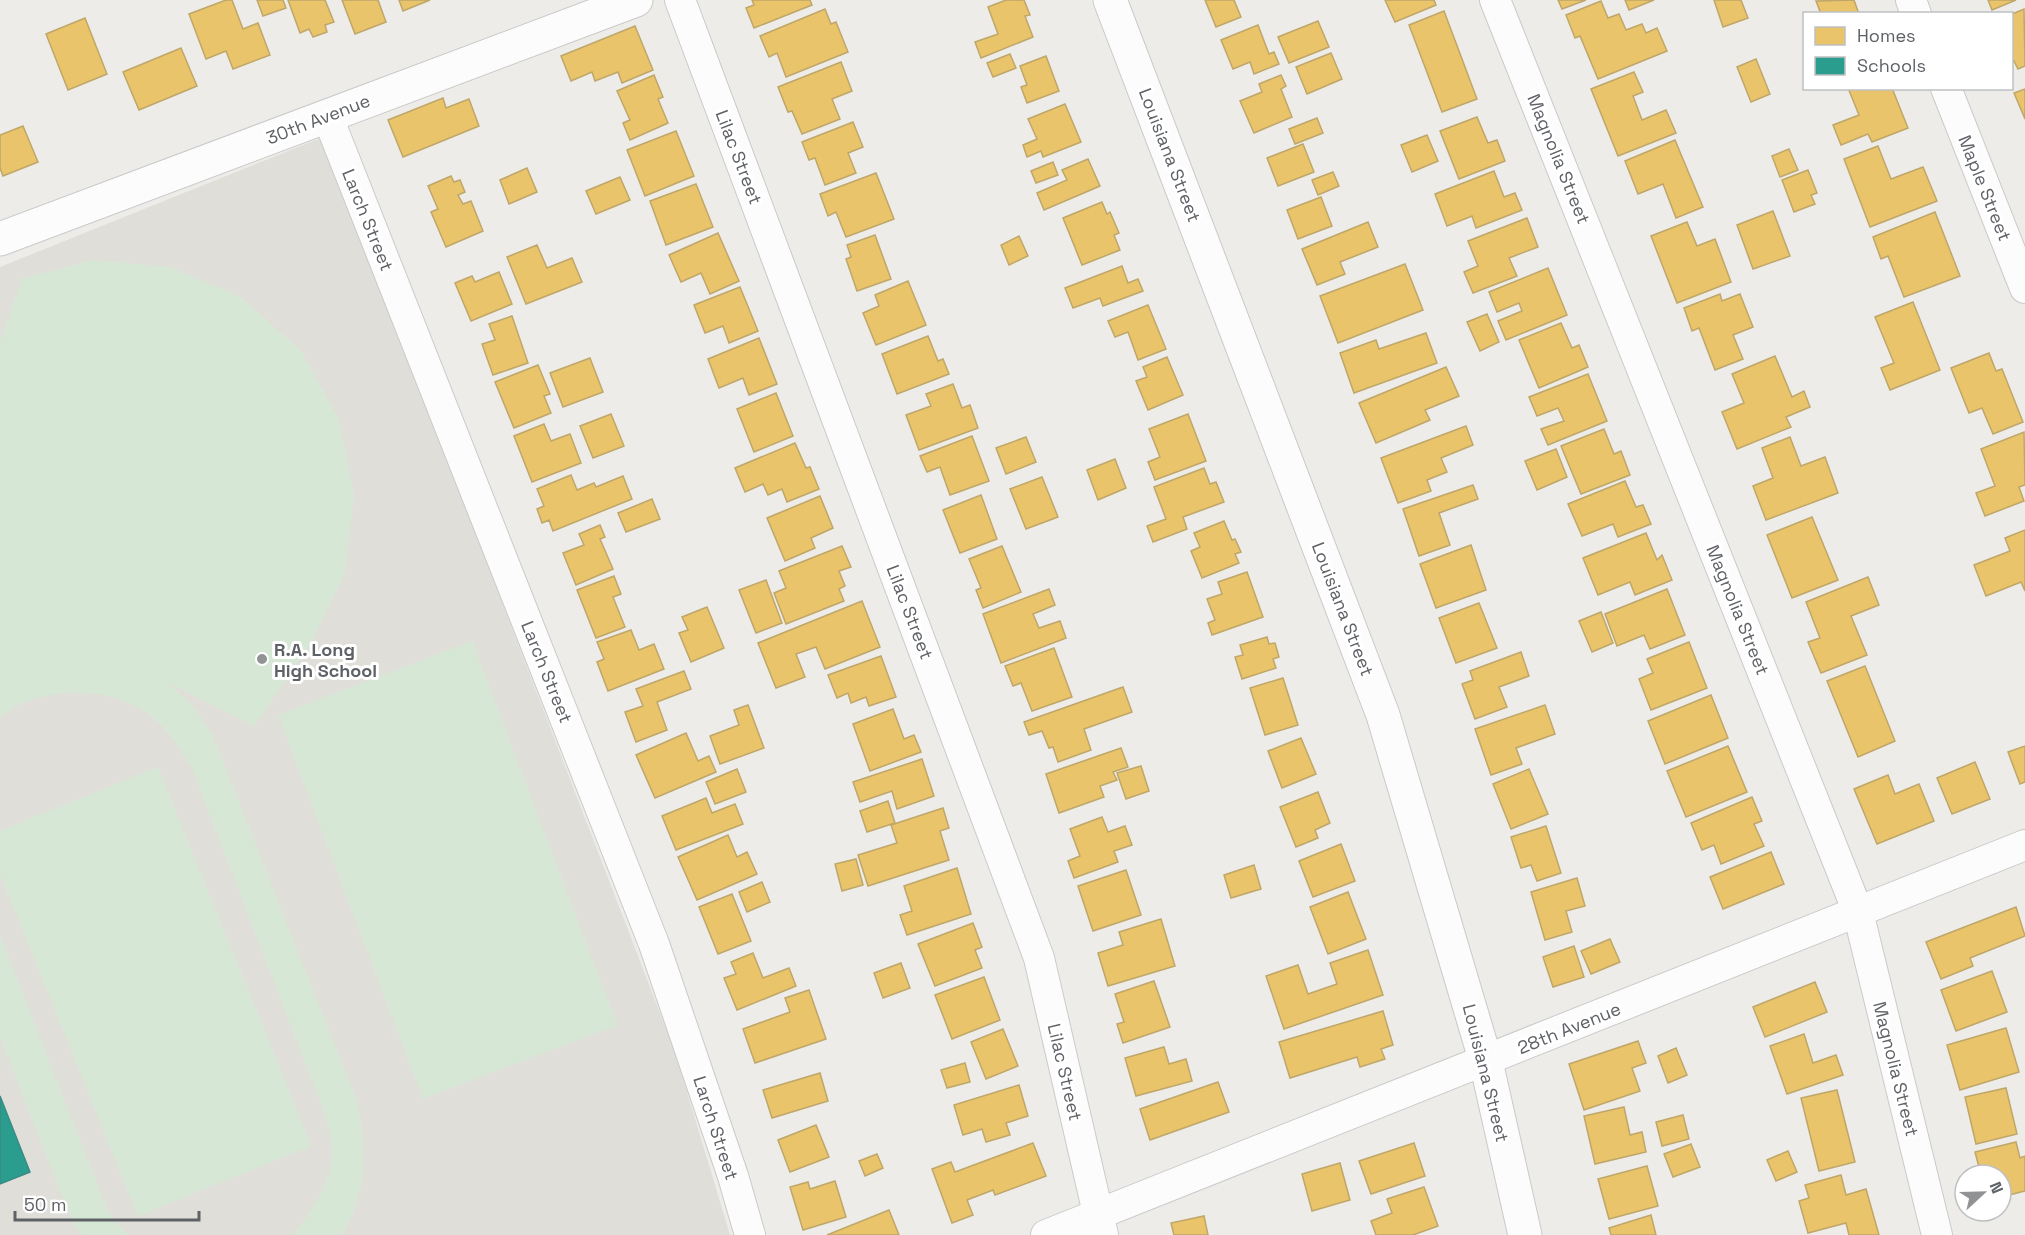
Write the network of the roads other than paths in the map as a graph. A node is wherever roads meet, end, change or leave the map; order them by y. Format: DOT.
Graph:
graph roads {
  1 [pos="636,0"];
  2 [pos="680,0"];
  3 [pos="1110,0"];
  4 [pos="1496,0"];
  5 [pos="1947,90"];
  6 [pos="327,116"];
  7 [pos="0,239"];
  8 [pos="2025,288"];
  9 [pos="2025,845"];
  10 [pos="1858,912"];
  11 [pos="1486,1062"];
  12 [pos="1100,1225"];
  13 [pos="750,1235"];
  14 [pos="1046,1235"];
  15 [pos="1525,1235"];
  16 [pos="1937,1235"];
  1 -- 6 [label="street, 30th Avenue"];
  2 -- 12 [label="street, Lilac Street"];
  3 -- 11 [label="street, Louisiana Street"];
  4 -- 10 [label="street, Magnolia Street"];
  5 -- 8 [label="street, Maple Street"];
  6 -- 7 [label="street, 30th Avenue"];
  6 -- 13 [label="street, Larch Street"];
  9 -- 10 [label="street, 28th Avenue"];
  10 -- 11 [label="street, 28th Avenue"];
  10 -- 16 [label="street, Magnolia Street"];
  11 -- 12 [label="street, 28th Avenue"];
  11 -- 15 [label="street, Louisiana Street"];
  12 -- 14 [label="street, 28th Avenue"];
}
